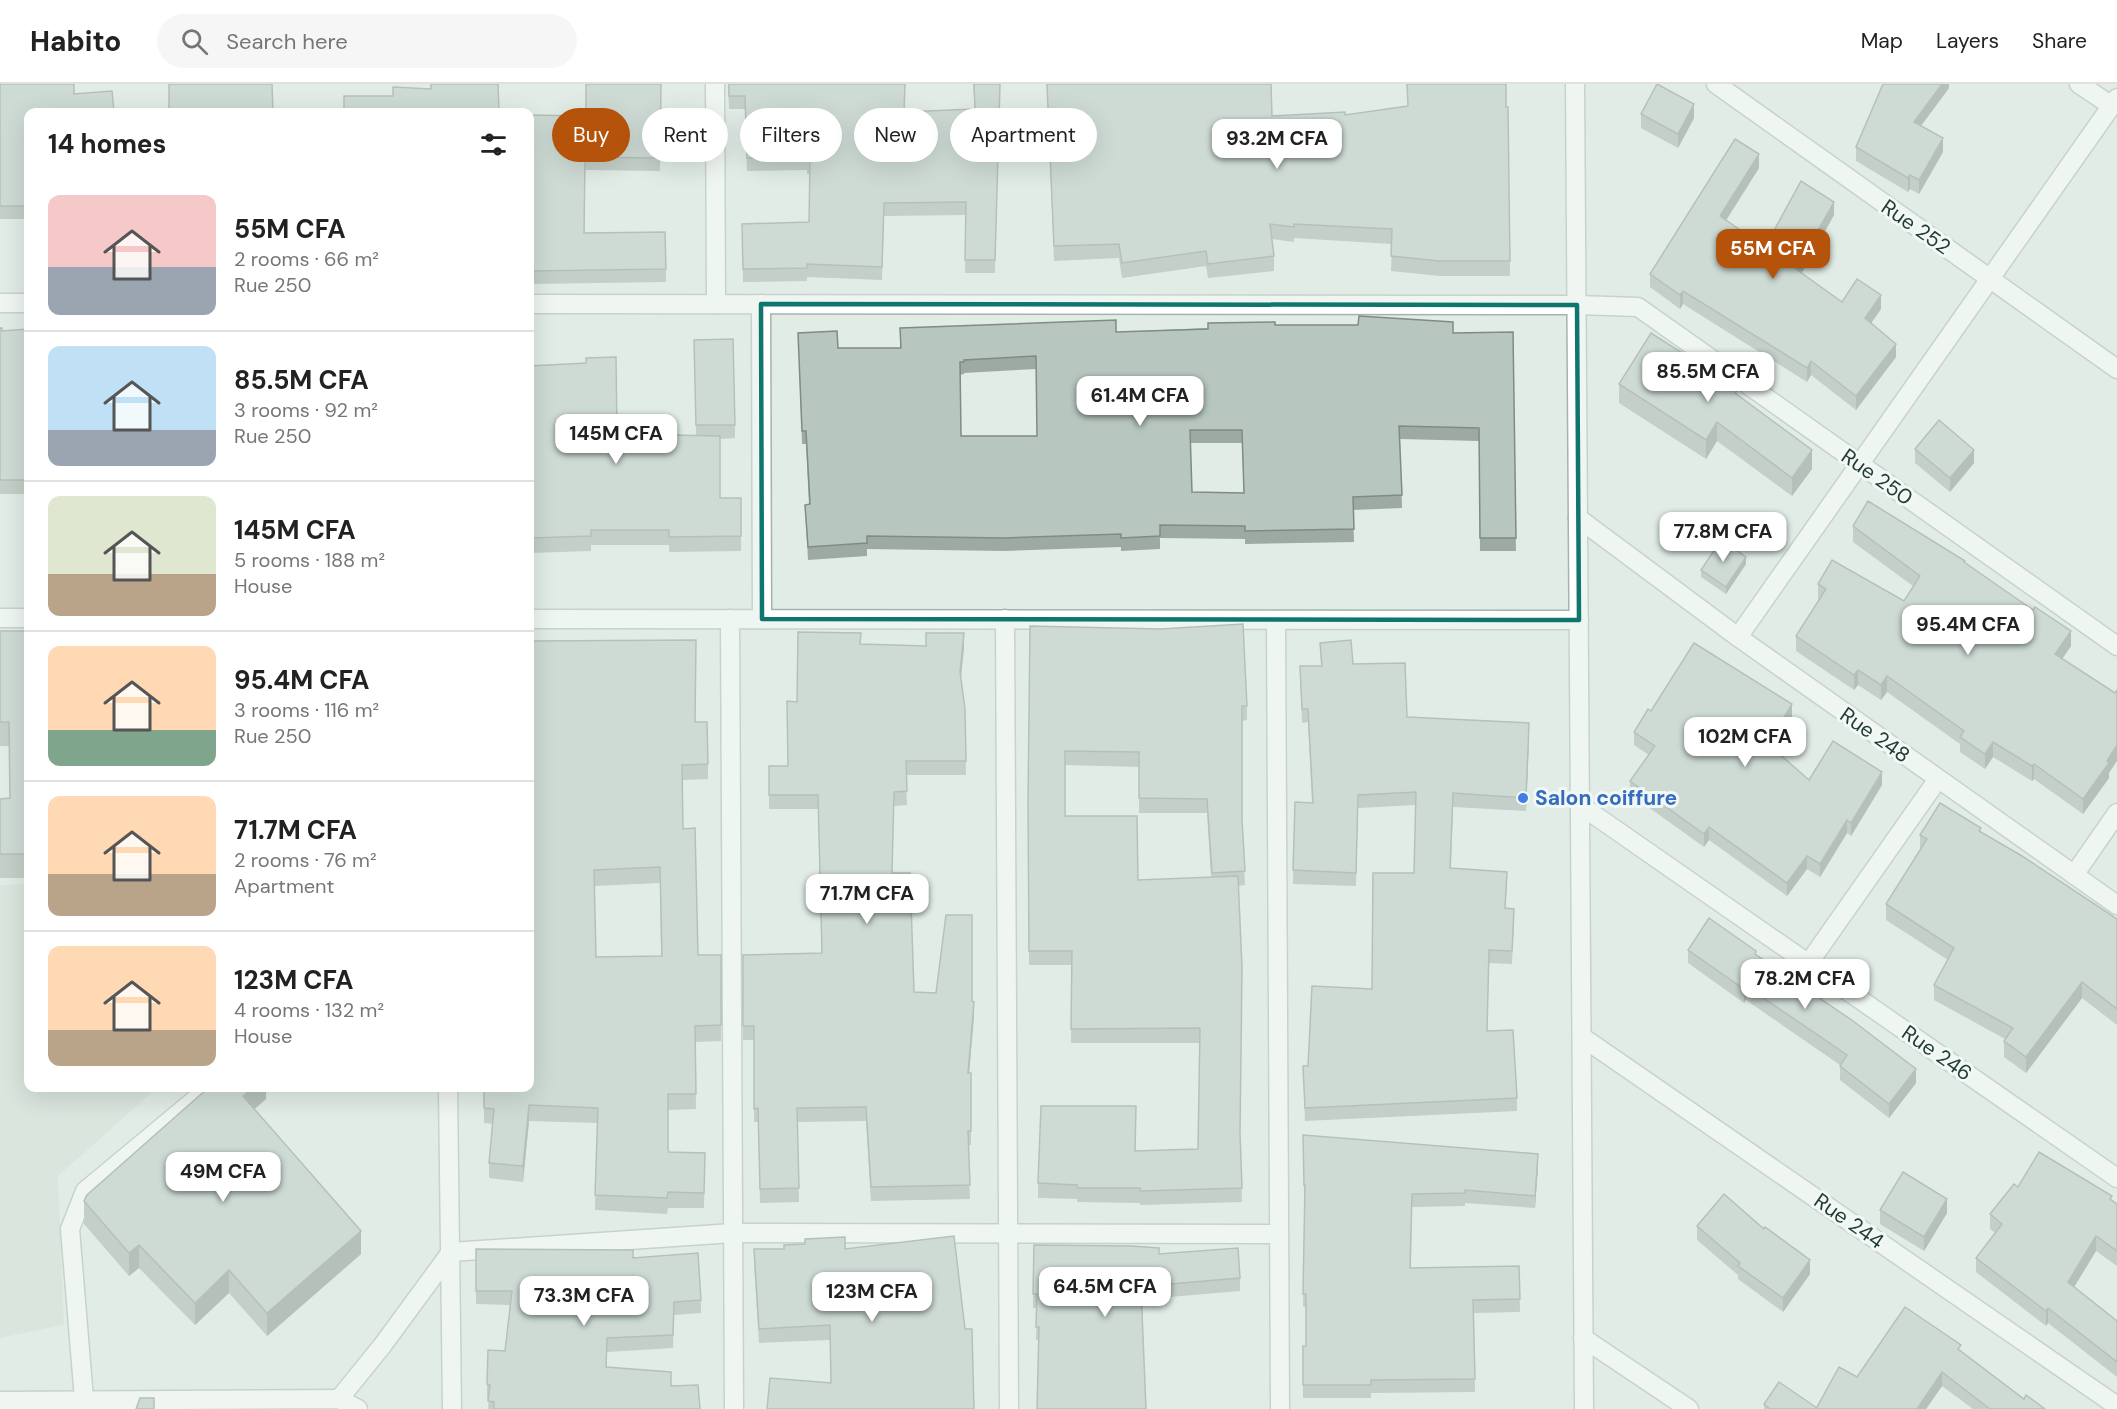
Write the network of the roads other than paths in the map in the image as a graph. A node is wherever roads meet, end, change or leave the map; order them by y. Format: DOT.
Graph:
graph roads {
  1 [pos="715,84"];
  2 [pos="1575,84"];
  3 [pos="1716,84"];
  4 [pos="2079,84"];
  5 [pos="2114,102"];
  6 [pos="1990,279"];
  7 [pos="0,303"];
  8 [pos="24,303"];
  9 [pos="534,304"];
  10 [pos="716,304"];
  11 [pos="761,304"];
  12 [pos="1577,305"];
  13 [pos="2117,369"];
  14 [pos="1859,464"];
  15 [pos="1578,518"];
  16 [pos="0,618"];
  17 [pos="24,618"];
  18 [pos="534,619"];
  19 [pos="730,619"];
  20 [pos="1005,619"];
  21 [pos="762,620"];
  22 [pos="1276,620"];
  23 [pos="1579,620"];
  24 [pos="1738,638"];
  25 [pos="2117,646"];
  26 [pos="1938,779"];
  27 [pos="1580,805"];
  28 [pos="2117,813"];
  29 [pos="2074,875"];
  30 [pos="2117,905"];
  31 [pos="1808,964"];
  32 [pos="1581,1037"];
  33 [pos="204,1092"];
  34 [pos="448,1092"];
  35 [pos="2117,1178"];
  36 [pos="733,1233"];
  37 [pos="1008,1234"];
  38 [pos="1279,1234"];
  39 [pos="451,1252"];
  40 [pos="1583,1338"];
  41 [pos="339,1399"];
  42 [pos="84,1400"];
  43 [pos="0,1401"];
  44 [pos="2117,1406"];
  45 [pos="358,1409"];
  46 [pos="452,1409"];
  47 [pos="734,1409"];
  48 [pos="1009,1409"];
  49 [pos="1280,1409"];
  50 [pos="1584,1409"];
  51 [pos="1689,1409"];
  1 -- 10 [label="street"];
  2 -- 12 [label="street"];
  3 -- 6 [label="street, Rue 252"];
  4 -- 5 [label="street"];
  5 -- 6 [label="street"];
  6 -- 13 [label="street, Rue 252"];
  6 -- 14 [label="street"];
  7 -- 8 [label="street"];
  9 -- 10 [label="street"];
  10 -- 11 [label="street"];
  11 -- 12 [label="street"];
  11 -- 21 [label="street"];
  12 -- 14 [label="street, Rue 250"];
  12 -- 15 [label="street"];
  14 -- 24 [label="street"];
  14 -- 25 [label="street, Rue 250"];
  15 -- 23 [label="street"];
  15 -- 24 [label="street, Rue 248"];
  16 -- 17 [label="street"];
  18 -- 19 [label="street"];
  19 -- 21 [label="street"];
  19 -- 36 [label="street"];
  20 -- 21 [label="street"];
  20 -- 22 [label="street"];
  20 -- 37 [label="street"];
  22 -- 23 [label="street"];
  22 -- 38 [label="street"];
  23 -- 27 [label="street"];
  24 -- 26 [label="street, Rue 248"];
  26 -- 29 [label="street, Rue 248"];
  26 -- 31 [label="street"];
  27 -- 31 [label="street, Rue 246"];
  27 -- 32 [label="street"];
  28 -- 29 [label="street"];
  29 -- 30 [label="street, Rue 248"];
  31 -- 35 [label="street, Rue 246"];
  32 -- 40 [label="street"];
  32 -- 44 [label="street, Rue 244"];
  33 -- 42 [label="street"];
  34 -- 39 [label="street"];
  36 -- 37 [label="street"];
  36 -- 39 [label="street"];
  36 -- 47 [label="street"];
  37 -- 38 [label="street"];
  37 -- 48 [label="street"];
  38 -- 49 [label="street"];
  39 -- 41 [label="street"];
  39 -- 46 [label="street"];
  40 -- 50 [label="street"];
  40 -- 51 [label="street"];
  41 -- 42 [label="street"];
  41 -- 45 [label="street"];
  42 -- 43 [label="street"];
}
